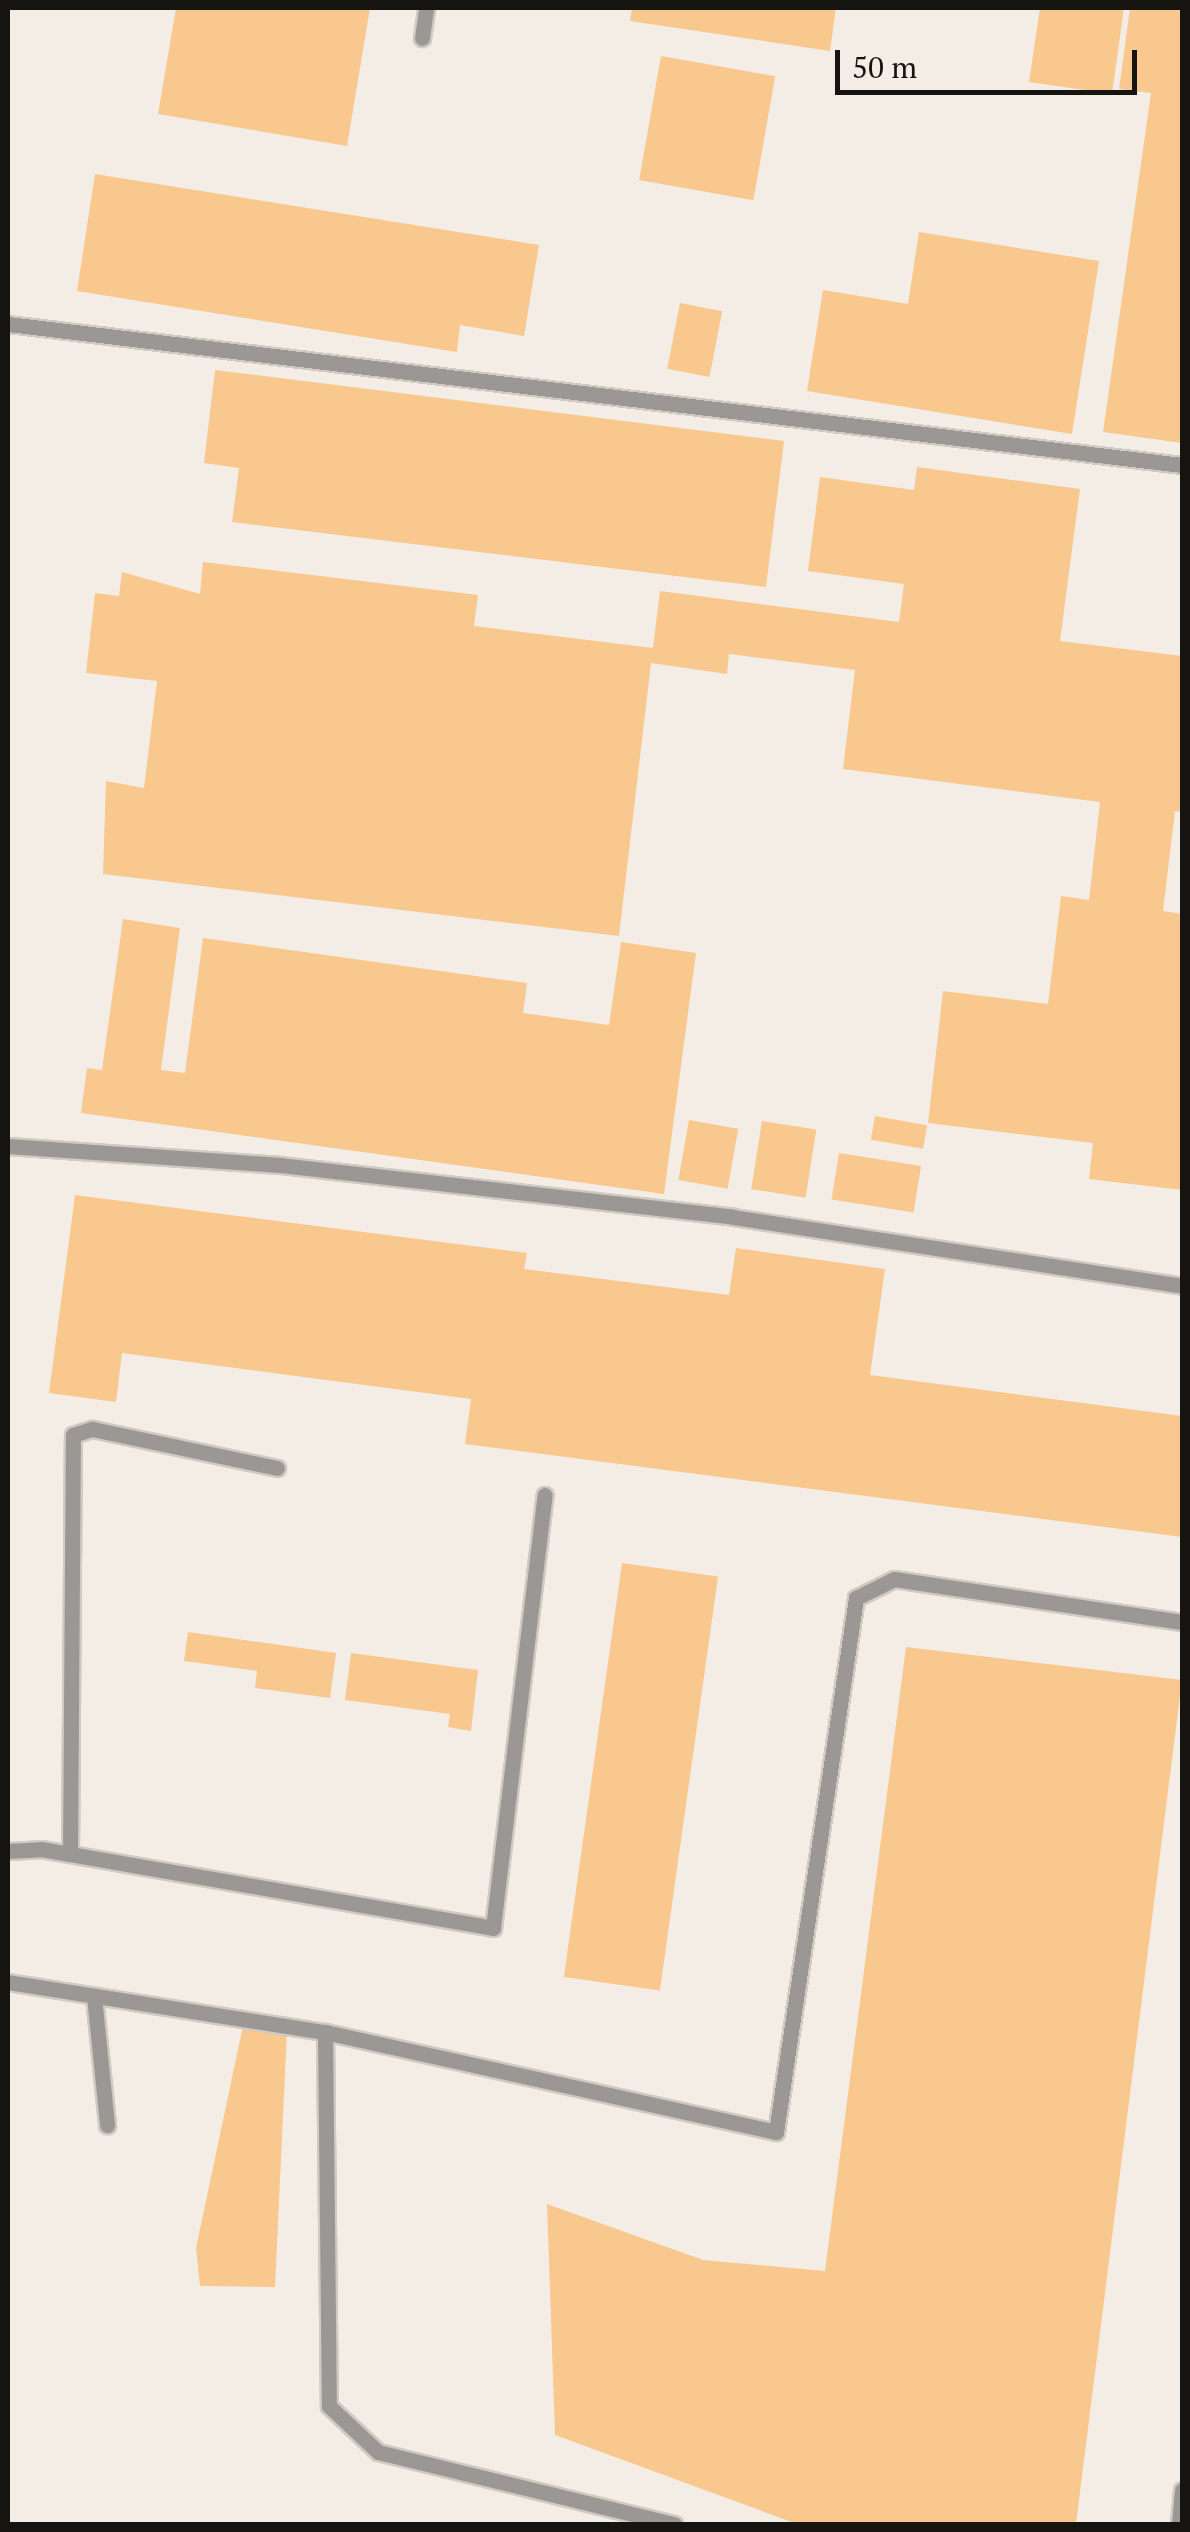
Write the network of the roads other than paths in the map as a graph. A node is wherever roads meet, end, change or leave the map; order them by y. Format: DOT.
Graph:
graph roads {
  1 [pos="426,8"];
  2 [pos="422,38"];
  3 [pos="8,324"];
  4 [pos="1182,466"];
  5 [pos="8,1146"];
  6 [pos="1182,1286"];
  7 [pos="277,1468"];
  8 [pos="545,1495"];
  9 [pos="1182,1622"];
  10 [pos="8,1851"];
  11 [pos="70,1854"];
  12 [pos="8,1982"];
  13 [pos="94,1996"];
  14 [pos="325,2032"];
  15 [pos="107,2125"];
  16 [pos="1182,2490"];
  17 [pos="674,2524"];
  18 [pos="1179,2524"];
  1 -- 2 [label="lane"];
  3 -- 4 [label="lane"];
  5 -- 6 [label="lane"];
  7 -- 11 [label="lane"];
  8 -- 11 [label="lane"];
  9 -- 14 [label="lane"];
  10 -- 11 [label="lane"];
  12 -- 13 [label="lane"];
  13 -- 14 [label="lane"];
  13 -- 15 [label="lane"];
  14 -- 17 [label="lane"];
  16 -- 18 [label="lane"];
}
